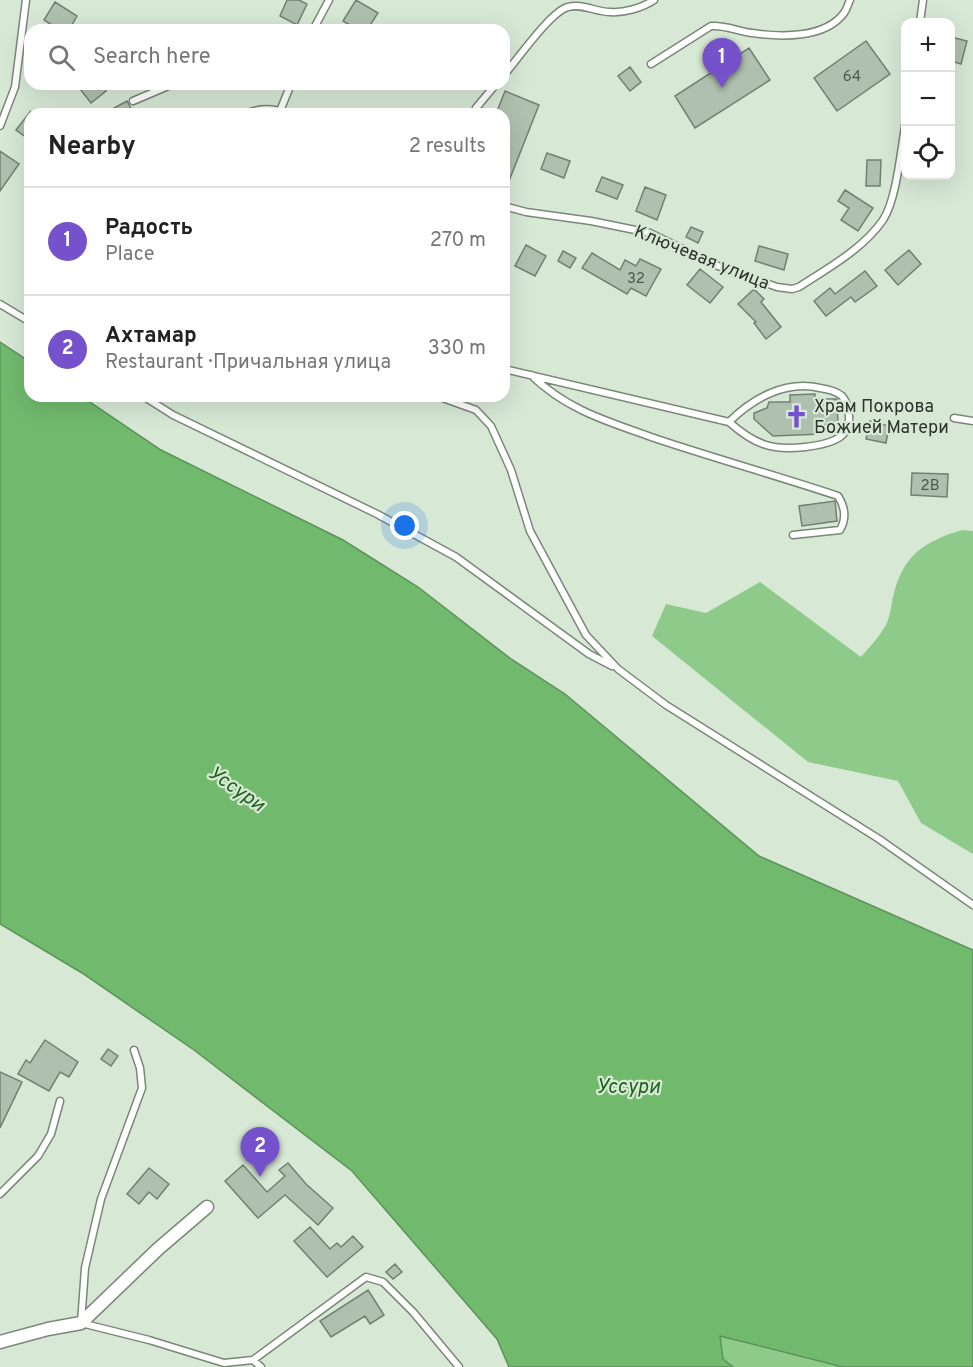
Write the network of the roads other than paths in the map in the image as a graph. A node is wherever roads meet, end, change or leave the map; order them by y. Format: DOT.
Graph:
graph roads {
  1 [pos="26,0"];
  2 [pos="329,0"];
  3 [pos="564,0"];
  4 [pos="654,0"];
  5 [pos="850,0"];
  6 [pos="923,0"];
  7 [pos="563,9"];
  8 [pos="921,18"];
  9 [pos="316,24"];
  10 [pos="651,64"];
  11 [pos="510,68"];
  12 [pos="159,90"];
  13 [pos="289,90"];
  14 [pos="491,90"];
  15 [pos="133,101"];
  16 [pos="281,108"];
  17 [pos="476,108"];
  18 [pos="0,126"];
  19 [pos="905,126"];
  20 [pos="510,208"];
  21 [pos="0,304"];
  22 [pos="24,318"];
  23 [pos="510,370"];
  24 [pos="530,375"];
  25 [pos="152,402"];
  26 [pos="454,402"];
  27 [pos="954,418"];
  28 [pos="973,421"];
  29 [pos="729,422"];
  30 [pos="793,535"];
  31 [pos="618,669"];
  32 [pos="973,905"];
  33 [pos="134,1050"];
  34 [pos="60,1101"];
  35 [pos="0,1194"];
  36 [pos="207,1207"];
  37 [pos="81,1323"];
  38 [pos="0,1342"];
  39 [pos="253,1360"];
  40 [pos="261,1367"];
  41 [pos="459,1367"];
  1 -- 18 [label="lane"];
  2 -- 9 [label="lane"];
  3 -- 7 [label="lane"];
  4 -- 7 [label="lane"];
  5 -- 10 [label="lane"];
  6 -- 8 [label="lane"];
  7 -- 11 [label="lane"];
  12 -- 15 [label="lane"];
  13 -- 16 [label="lane"];
  14 -- 17 [label="lane"];
  19 -- 20 [label="lane, Ключевая улица"];
  21 -- 22 [label="lane"];
  23 -- 24 [label="lane"];
  24 -- 29 [label="lane"];
  24 -- 30 [label="lane"];
  25 -- 31 [label="lane"];
  26 -- 31 [label="lane"];
  27 -- 28 [label="lane"];
  29 -- 29 [label="lane"];
  31 -- 32 [label="lane"];
  33 -- 37 [label="lane"];
  34 -- 35 [label="lane"];
  36 -- 37 [label="street"];
  37 -- 38 [label="street"];
  37 -- 39 [label="lane"];
  39 -- 40 [label="lane"];
  39 -- 41 [label="lane"];
}
